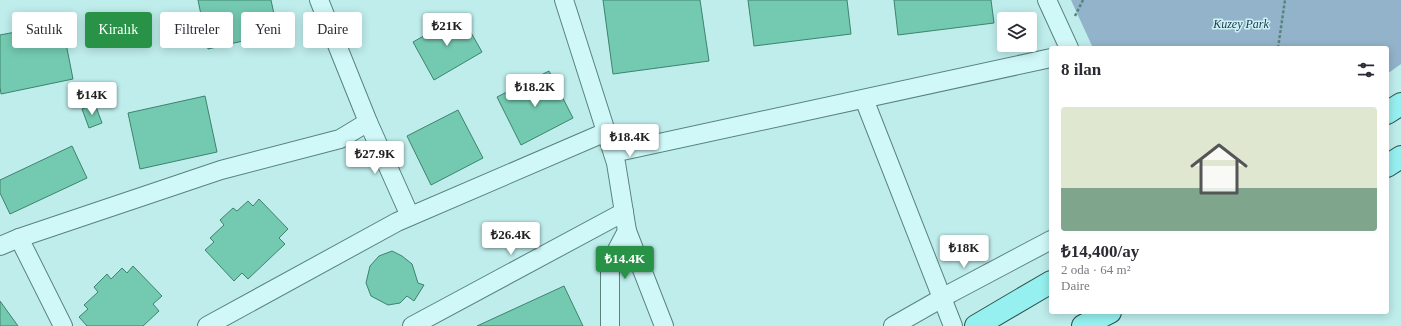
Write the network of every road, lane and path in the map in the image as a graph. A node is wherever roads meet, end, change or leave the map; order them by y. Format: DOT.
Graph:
graph roads {
  1 [pos="319,0"];
  2 [pos="564,0"];
  3 [pos="1047,0"];
  4 [pos="1285,0"];
  5 [pos="1067,46"];
  6 [pos="1278,46"];
  7 [pos="1049,58"];
  8 [pos="864,99"];
  9 [pos="1401,104"];
  10 [pos="1389,112"];
  11 [pos="368,122"];
  12 [pos="606,132"];
  13 [pos="613,153"];
  14 [pos="1401,157"];
  15 [pos="1389,165"];
  16 [pos="624,212"];
  17 [pos="410,216"];
  18 [pos="627,231"];
  19 [pos="19,238"];
  20 [pos="1049,241"];
  21 [pos="0,246"];
  22 [pos="1049,283"];
  23 [pos="942,298"];
  24 [pos="1106,314"];
  25 [pos="661,325"];
  26 [pos="62,326"];
  27 [pos="207,326"];
  28 [pos="412,326"];
  29 [pos="610,326"];
  30 [pos="893,326"];
  31 [pos="953,326"];
  32 [pos="976,326"];
  33 [pos="1083,326"];
  1 -- 11 [label="street"];
  2 -- 12 [label="street"];
  3 -- 5 [label="street"];
  4 -- 6 [label="path"];
  7 -- 8 [label="street"];
  8 -- 13 [label="street"];
  8 -- 23 [label="street"];
  9 -- 10 [label="main road"];
  11 -- 17 [label="street"];
  11 -- 19 [label="street"];
  12 -- 13 [label="street"];
  12 -- 17 [label="street"];
  13 -- 16 [label="street"];
  14 -- 15 [label="main road"];
  16 -- 18 [label="street"];
  16 -- 28 [label="street"];
  17 -- 27 [label="street"];
  18 -- 25 [label="street"];
  18 -- 29 [label="street"];
  19 -- 21 [label="street"];
  19 -- 26 [label="street"];
  20 -- 23 [label="street"];
  22 -- 32 [label="main road"];
  23 -- 30 [label="street"];
  23 -- 31 [label="street"];
  24 -- 33 [label="main road"];
}
